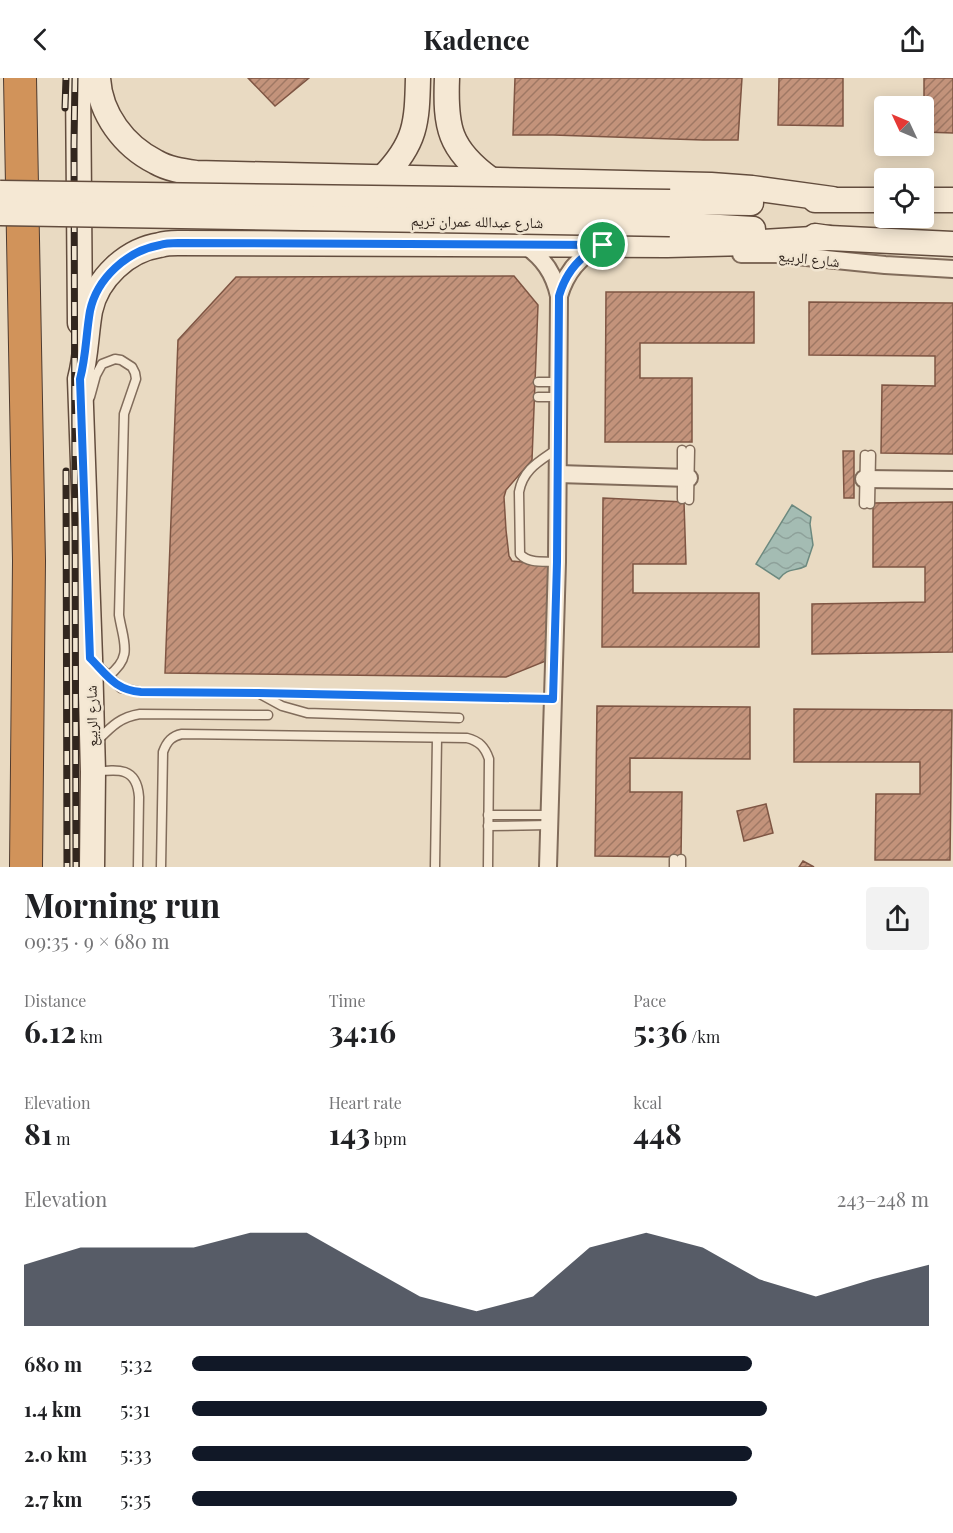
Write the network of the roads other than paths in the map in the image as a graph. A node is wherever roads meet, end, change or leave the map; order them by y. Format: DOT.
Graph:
graph roads {
  1 [pos="20,78"];
  2 [pos="78,78"];
  3 [pos="98,78"];
  4 [pos="418,86"];
  5 [pos="446,89"];
  6 [pos="383,177"];
  7 [pos="490,179"];
  8 [pos="0,193"];
  9 [pos="832,199"];
  10 [pos="874,200"];
  11 [pos="934,200"];
  12 [pos="953,200"];
  13 [pos="0,213"];
  14 [pos="669,224"];
  15 [pos="523,244"];
  16 [pos="953,244"];
  17 [pos="603,245"];
  18 [pos="953,268"];
  19 [pos="559,296"];
  20 [pos="80,379"];
  21 [pos="538,382"];
  22 [pos="558,389"];
  23 [pos="538,397"];
  24 [pos="81,445"];
  25 [pos="558,449"];
  26 [pos="686,450"];
  27 [pos="868,455"];
  28 [pos="558,474"];
  29 [pos="686,478"];
  30 [pos="868,479"];
  31 [pos="953,480"];
  32 [pos="685,500"];
  33 [pos="867,504"];
  34 [pos="557,562"];
  35 [pos="90,658"];
  36 [pos="108,676"];
  37 [pos="258,693"];
  38 [pos="553,699"];
  39 [pos="268,715"];
  40 [pos="459,718"];
  41 [pos="438,738"];
  42 [pos="92,746"];
  43 [pos="93,772"];
  44 [pos="488,815"];
  45 [pos="549,820"];
  46 [pos="488,826"];
  47 [pos="26,867"];
  48 [pos="92,867"];
  49 [pos="138,867"];
  50 [pos="161,867"];
  51 [pos="435,867"];
  52 [pos="488,867"];
  53 [pos="548,867"];
  1 -- 47 [label="highway"];
  2 -- 20 [label="main road"];
  3 -- 6 [label="main road"];
  4 -- 5 [label="main road"];
  4 -- 6 [label="main road"];
  5 -- 7 [label="main road"];
  6 -- 7 [label="main road"];
  7 -- 9 [label="main road"];
  8 -- 14 [label="main road, شارع عبدالله عمران تريم, bridge"];
  9 -- 10 [label="main road, شارع عبدالله عمران تريم"];
  9 -- 14 [label="main road, شارع عبدالله عمران تريم"];
  11 -- 12 [label="main road"];
  13 -- 14 [label="main road, شارع عبدالله عمران تريم, bridge"];
  14 -- 16 [label="main road, شارع عبدالله عمران تريم"];
  14 -- 17 [label="main road, شارع الربيع"];
  14 -- 18 [label="street, شارع الربيع"];
  15 -- 17 [label="main road, شارع الربيع"];
  15 -- 19 [label="street"];
  15 -- 20 [label="main road, شارع الربيع"];
  17 -- 19 [label="street"];
  19 -- 22 [label="street"];
  20 -- 24 [label="main road, شارع الربيع"];
  21 -- 22 [label="lane"];
  22 -- 23 [label="lane"];
  22 -- 25 [label="street"];
  24 -- 35 [label="main road, شارع الربيع"];
  24 -- 36 [label="lane"];
  25 -- 28 [label="street"];
  25 -- 34 [label="lane"];
  26 -- 29 [label="lane"];
  27 -- 30 [label="lane"];
  28 -- 29 [label="street"];
  28 -- 34 [label="street"];
  29 -- 32 [label="lane"];
  30 -- 31 [label="street"];
  30 -- 33 [label="lane"];
  34 -- 38 [label="street"];
  35 -- 36 [label="lane"];
  35 -- 42 [label="main road, شارع الربيع"];
  36 -- 37 [label="lane"];
  37 -- 38 [label="lane"];
  37 -- 40 [label="lane"];
  38 -- 45 [label="street"];
  39 -- 42 [label="lane"];
  41 -- 44 [label="lane"];
  41 -- 50 [label="lane"];
  41 -- 51 [label="lane"];
  42 -- 43 [label="main road, شارع الربيع"];
  43 -- 48 [label="main road, شارع الربيع"];
  43 -- 49 [label="lane"];
  44 -- 45 [label="lane"];
  44 -- 46 [label="lane"];
  45 -- 46 [label="lane"];
  45 -- 53 [label="street"];
  46 -- 52 [label="lane"];
}
